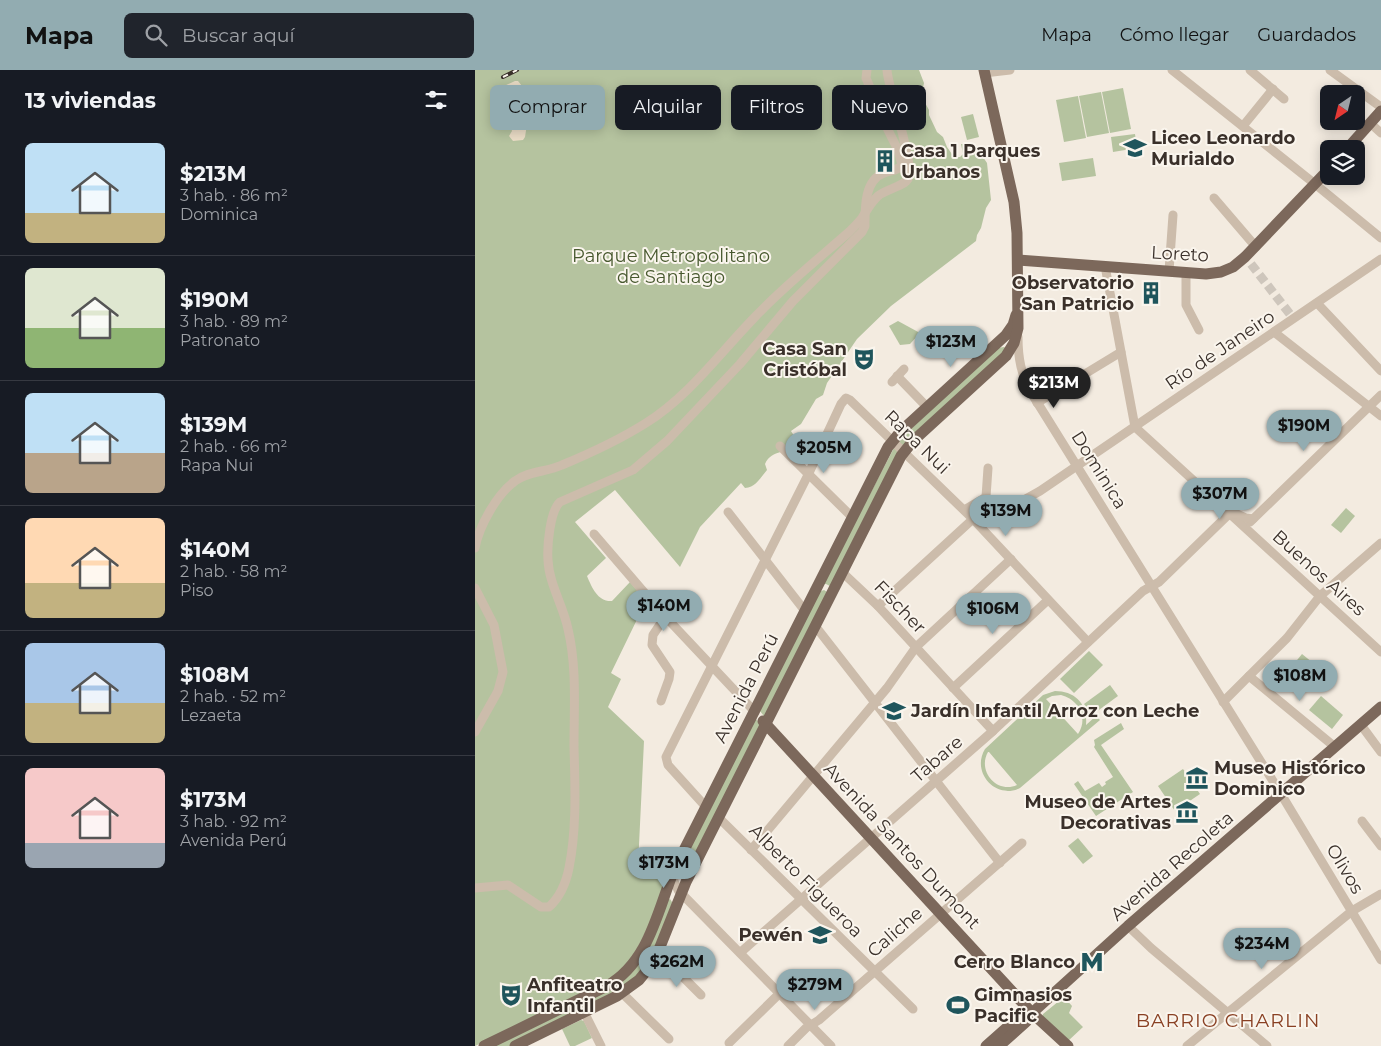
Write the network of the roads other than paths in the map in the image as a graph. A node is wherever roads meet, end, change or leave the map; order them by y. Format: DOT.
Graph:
graph roads {
  1 [pos="867,70"];
  2 [pos="887,70"];
  3 [pos="1010,70"];
  4 [pos="1172,70"];
  5 [pos="1250,70"];
  6 [pos="1330,70"];
  7 [pos="984,72"];
  8 [pos="1273,89"];
  9 [pos="1284,98"];
  10 [pos="1381,106"];
  11 [pos="1381,111"];
  12 [pos="1370,124"];
  13 [pos="1243,126"];
  14 [pos="1381,133"];
  15 [pos="1355,140"];
  16 [pos="1320,179"];
  17 [pos="1315,184"];
  18 [pos="1214,198"];
  19 [pos="865,213"];
  20 [pos="1173,214"];
  21 [pos="1381,238"];
  22 [pos="1256,247"];
  23 [pos="1381,259"];
  24 [pos="1018,260"];
  25 [pos="1105,266"];
  26 [pos="1169,271"];
  27 [pos="1186,272"];
  28 [pos="1317,303"];
  29 [pos="1017,311"];
  30 [pos="1199,330"];
  31 [pos="1274,332"];
  32 [pos="992,347"];
  33 [pos="1015,352"];
  34 [pos="1121,352"];
  35 [pos="1381,371"];
  36 [pos="898,376"];
  37 [pos="1381,395"];
  38 [pos="1037,403"];
  39 [pos="927,407"];
  40 [pos="1368,407"];
  41 [pos="1381,416"];
  42 [pos="1135,427"];
  43 [pos="893,441"];
  44 [pos="780,446"];
  45 [pos="904,452"];
  46 [pos="1076,466"];
  47 [pos="988,468"];
  48 [pos="808,475"];
  49 [pos="986,497"];
  50 [pos="964,510"];
  51 [pos="728,512"];
  52 [pos="996,512"];
  53 [pos="1231,514"];
  54 [pos="853,517"];
  55 [pos="973,519"];
  56 [pos="1253,519"];
  57 [pos="1245,527"];
  58 [pos="594,534"];
  59 [pos="1381,543"];
  60 [pos="475,548"];
  61 [pos="1011,559"];
  62 [pos="765,560"];
  63 [pos="843,573"];
  64 [pos="1151,587"];
  65 [pos="475,588"];
  66 [pos="817,588"];
  67 [pos="832,596"];
  68 [pos="1320,596"];
  69 [pos="1049,600"];
  70 [pos="878,606"];
  71 [pos="805,611"];
  72 [pos="665,616"];
  73 [pos="817,627"];
  74 [pos="1088,642"];
  75 [pos="916,647"];
  76 [pos="1381,652"];
  77 [pos="712,666"];
  78 [pos="1249,676"];
  79 [pos="953,688"];
  80 [pos="661,701"];
  81 [pos="875,702"];
  82 [pos="1223,702"];
  83 [pos="1381,706"];
  84 [pos="755,712"];
  85 [pos="1361,724"];
  86 [pos="766,725"];
  87 [pos="993,730"];
  88 [pos="475,732"];
  89 [pos="1335,747"];
  90 [pos="1381,752"];
  91 [pos="813,776"];
  92 [pos="936,781"];
  93 [pos="1281,794"];
  94 [pos="706,807"];
  95 [pos="719,818"];
  96 [pos="1362,821"];
  97 [pos="871,839"];
  98 [pos="1022,843"];
  99 [pos="1381,846"];
  100 [pos="751,850"];
  101 [pos="999,863"];
  102 [pos="673,874"];
  103 [pos="475,888"];
  104 [pos="681,892"];
  105 [pos="1381,894"];
  106 [pos="802,899"];
  107 [pos="663,901"];
  108 [pos="1352,911"];
  109 [pos="940,914"];
  110 [pos="1129,926"];
  111 [pos="658,952"];
  112 [pos="741,952"];
  113 [pos="1381,960"];
  114 [pos="875,971"];
  115 [pos="622,992"];
  116 [pos="780,993"];
  117 [pos="701,995"];
  118 [pos="913,1009"];
  119 [pos="584,1012"];
  120 [pos="1031,1013"];
  121 [pos="1228,1013"];
  122 [pos="811,1025"];
  123 [pos="669,1039"];
  124 [pos="729,1043"];
  125 [pos="484,1046"];
  126 [pos="515,1046"];
  127 [pos="601,1046"];
  128 [pos="788,1046"];
  129 [pos="831,1046"];
  130 [pos="986,1046"];
  131 [pos="999,1046"];
  132 [pos="1068,1046"];
  133 [pos="1187,1046"];
  134 [pos="1267,1046"];
  1 -- 19 [label="street"];
  2 -- 19 [label="street"];
  3 -- 7 [label="street"];
  4 -- 13 [label="street"];
  5 -- 8 [label="street"];
  6 -- 10 [label="street"];
  7 -- 24 [label="main road"];
  8 -- 9 [label="street"];
  8 -- 13 [label="street"];
  11 -- 12 [label="main road"];
  12 -- 14 [label="street"];
  12 -- 15 [label="main road"];
  13 -- 17 [label="street"];
  16 -- 17 [label="main road, Loreto"];
  17 -- 21 [label="street"];
  17 -- 22 [label="main road, Loreto"];
  18 -- 22 [label="street"];
  19 -- 60 [label="street"];
  19 -- 103 [label="street"];
  20 -- 26 [label="street"];
  22 -- 27 [label="main road, Loreto"];
  23 -- 28 [label="street, Río de Janeiro"];
  24 -- 25 [label="main road, Loreto"];
  24 -- 29 [label="main road"];
  25 -- 26 [label="main road, Loreto"];
  25 -- 34 [label="street"];
  26 -- 27 [label="main road, Loreto"];
  27 -- 30 [label="street"];
  28 -- 31 [label="street, Río de Janeiro"];
  28 -- 35 [label="street"];
  29 -- 32 [label="main road, Avenida Perú"];
  29 -- 33 [label="main road, Avenida Perú"];
  31 -- 40 [label="street"];
  31 -- 42 [label="street, Río de Janeiro"];
  32 -- 33 [label="main road"];
  32 -- 39 [label="main road, Avenida Perú"];
  33 -- 38 [label="street, Dominica"];
  33 -- 45 [label="main road, Avenida Perú"];
  34 -- 38 [label="street"];
  34 -- 42 [label="street"];
  36 -- 39 [label="street"];
  37 -- 40 [label="street"];
  38 -- 46 [label="street, Dominica"];
  39 -- 43 [label="main road, Avenida Perú"];
  40 -- 41 [label="street"];
  40 -- 56 [label="street"];
  42 -- 46 [label="street, Río de Janeiro"];
  42 -- 53 [label="street, Buenos Aires"];
  43 -- 45 [label="street, Rapa Nui"];
  43 -- 48 [label="street, Rapa Nui"];
  43 -- 54 [label="main road, Avenida Perú"];
  44 -- 48 [label="street"];
  45 -- 50 [label="street, Rapa Nui"];
  45 -- 63 [label="main road, Avenida Perú"];
  46 -- 52 [label="street, Río de Janeiro"];
  46 -- 64 [label="street, Dominica"];
  47 -- 49 [label="street"];
  48 -- 54 [label="street"];
  48 -- 62 [label="street"];
  49 -- 50 [label="street"];
  49 -- 52 [label="street"];
  50 -- 55 [label="street, Rapa Nui"];
  51 -- 62 [label="street"];
  52 -- 55 [label="street, Río de Janeiro"];
  53 -- 56 [label="street"];
  53 -- 57 [label="street, Buenos Aires"];
  53 -- 64 [label="street, Tabare"];
  54 -- 66 [label="main road, Avenida Perú"];
  55 -- 61 [label="street, Rapa Nui"];
  55 -- 70 [label="street"];
  56 -- 57 [label="street"];
  57 -- 68 [label="street, Buenos Aires"];
  58 -- 72 [label="street"];
  59 -- 68 [label="street"];
  61 -- 69 [label="street, Rapa Nui"];
  61 -- 75 [label="street"];
  62 -- 71 [label="street"];
  62 -- 77 [label="street"];
  63 -- 67 [label="main road, Avenida Perú"];
  63 -- 70 [label="street, Fischer"];
  64 -- 74 [label="street, Tabare"];
  64 -- 82 [label="street, Dominica"];
  65 -- 88 [label="street"];
  66 -- 67 [label="main road"];
  66 -- 71 [label="main road, Avenida Perú"];
  67 -- 73 [label="main road, Avenida Perú"];
  68 -- 76 [label="street, Buenos Aires"];
  68 -- 78 [label="street"];
  69 -- 74 [label="street, Rapa Nui"];
  69 -- 79 [label="street"];
  70 -- 75 [label="street, Fischer"];
  71 -- 84 [label="main road, Avenida Perú"];
  72 -- 77 [label="street"];
  72 -- 80 [label="street"];
  73 -- 81 [label="street"];
  73 -- 86 [label="main road, Avenida Perú"];
  74 -- 87 [label="street, Tabare"];
  75 -- 79 [label="street, Fischer"];
  75 -- 81 [label="street"];
  77 -- 84 [label="street"];
  77 -- 94 [label="street"];
  78 -- 82 [label="street"];
  78 -- 89 [label="street"];
  79 -- 87 [label="street, Fischer"];
  81 -- 91 [label="street"];
  81 -- 92 [label="street"];
  82 -- 93 [label="street, Dominica"];
  83 -- 85 [label="main road, Avenida Recoleta"];
  84 -- 86 [label="main road, Avenida Santos Dumont"];
  84 -- 94 [label="main road, Avenida Perú"];
  85 -- 89 [label="main road, Avenida Recoleta"];
  85 -- 90 [label="street"];
  86 -- 91 [label="main road, Avenida Santos Dumont"];
  86 -- 95 [label="main road, Avenida Perú"];
  87 -- 92 [label="street, Tabare"];
  89 -- 93 [label="main road, Avenida Recoleta"];
  91 -- 97 [label="main road, Avenida Santos Dumont"];
  91 -- 100 [label="street"];
  92 -- 97 [label="street, Tabare"];
  92 -- 101 [label="street"];
  93 -- 108 [label="street, Olivos"];
  93 -- 110 [label="main road, Avenida Recoleta"];
  94 -- 102 [label="main road, Avenida Perú"];
  95 -- 100 [label="street, Alberto Figueroa"];
  95 -- 104 [label="main road, Avenida Perú"];
  96 -- 99 [label="street"];
  97 -- 106 [label="street, Tabare"];
  97 -- 109 [label="main road, Avenida Santos Dumont"];
  98 -- 101 [label="street, Caliche"];
  100 -- 106 [label="street, Alberto Figueroa"];
  101 -- 109 [label="street, Caliche"];
  102 -- 104 [label="street"];
  102 -- 107 [label="main road, Avenida Perú"];
  104 -- 107 [label="street"];
  104 -- 111 [label="main road, Avenida Perú"];
  104 -- 112 [label="street"];
  105 -- 108 [label="street"];
  106 -- 112 [label="street, Tabare"];
  106 -- 114 [label="street, Alberto Figueroa"];
  107 -- 125 [label="main road, Avenida Perú"];
  108 -- 113 [label="street, Olivos"];
  108 -- 121 [label="street"];
  109 -- 114 [label="street, Caliche"];
  109 -- 120 [label="main road, Avenida Santos Dumont"];
  110 -- 120 [label="main road, Avenida Recoleta"];
  110 -- 121 [label="street"];
  111 -- 115 [label="main road, Avenida Perú"];
  111 -- 117 [label="street"];
  112 -- 116 [label="street"];
  114 -- 118 [label="street, Alberto Figueroa"];
  114 -- 122 [label="street, Caliche"];
  115 -- 119 [label="main road, Avenida Perú"];
  115 -- 123 [label="street"];
  116 -- 122 [label="street"];
  116 -- 124 [label="street"];
  119 -- 126 [label="main road, Avenida Perú"];
  119 -- 127 [label="street"];
  120 -- 130 [label="main road, Avenida Recoleta"];
  120 -- 131 [label="main road, Avenida Recoleta"];
  120 -- 132 [label="main road, Avenida Santos Dumont"];
  121 -- 133 [label="street"];
  121 -- 134 [label="street"];
  122 -- 128 [label="street, Caliche"];
  122 -- 129 [label="street"];
}
